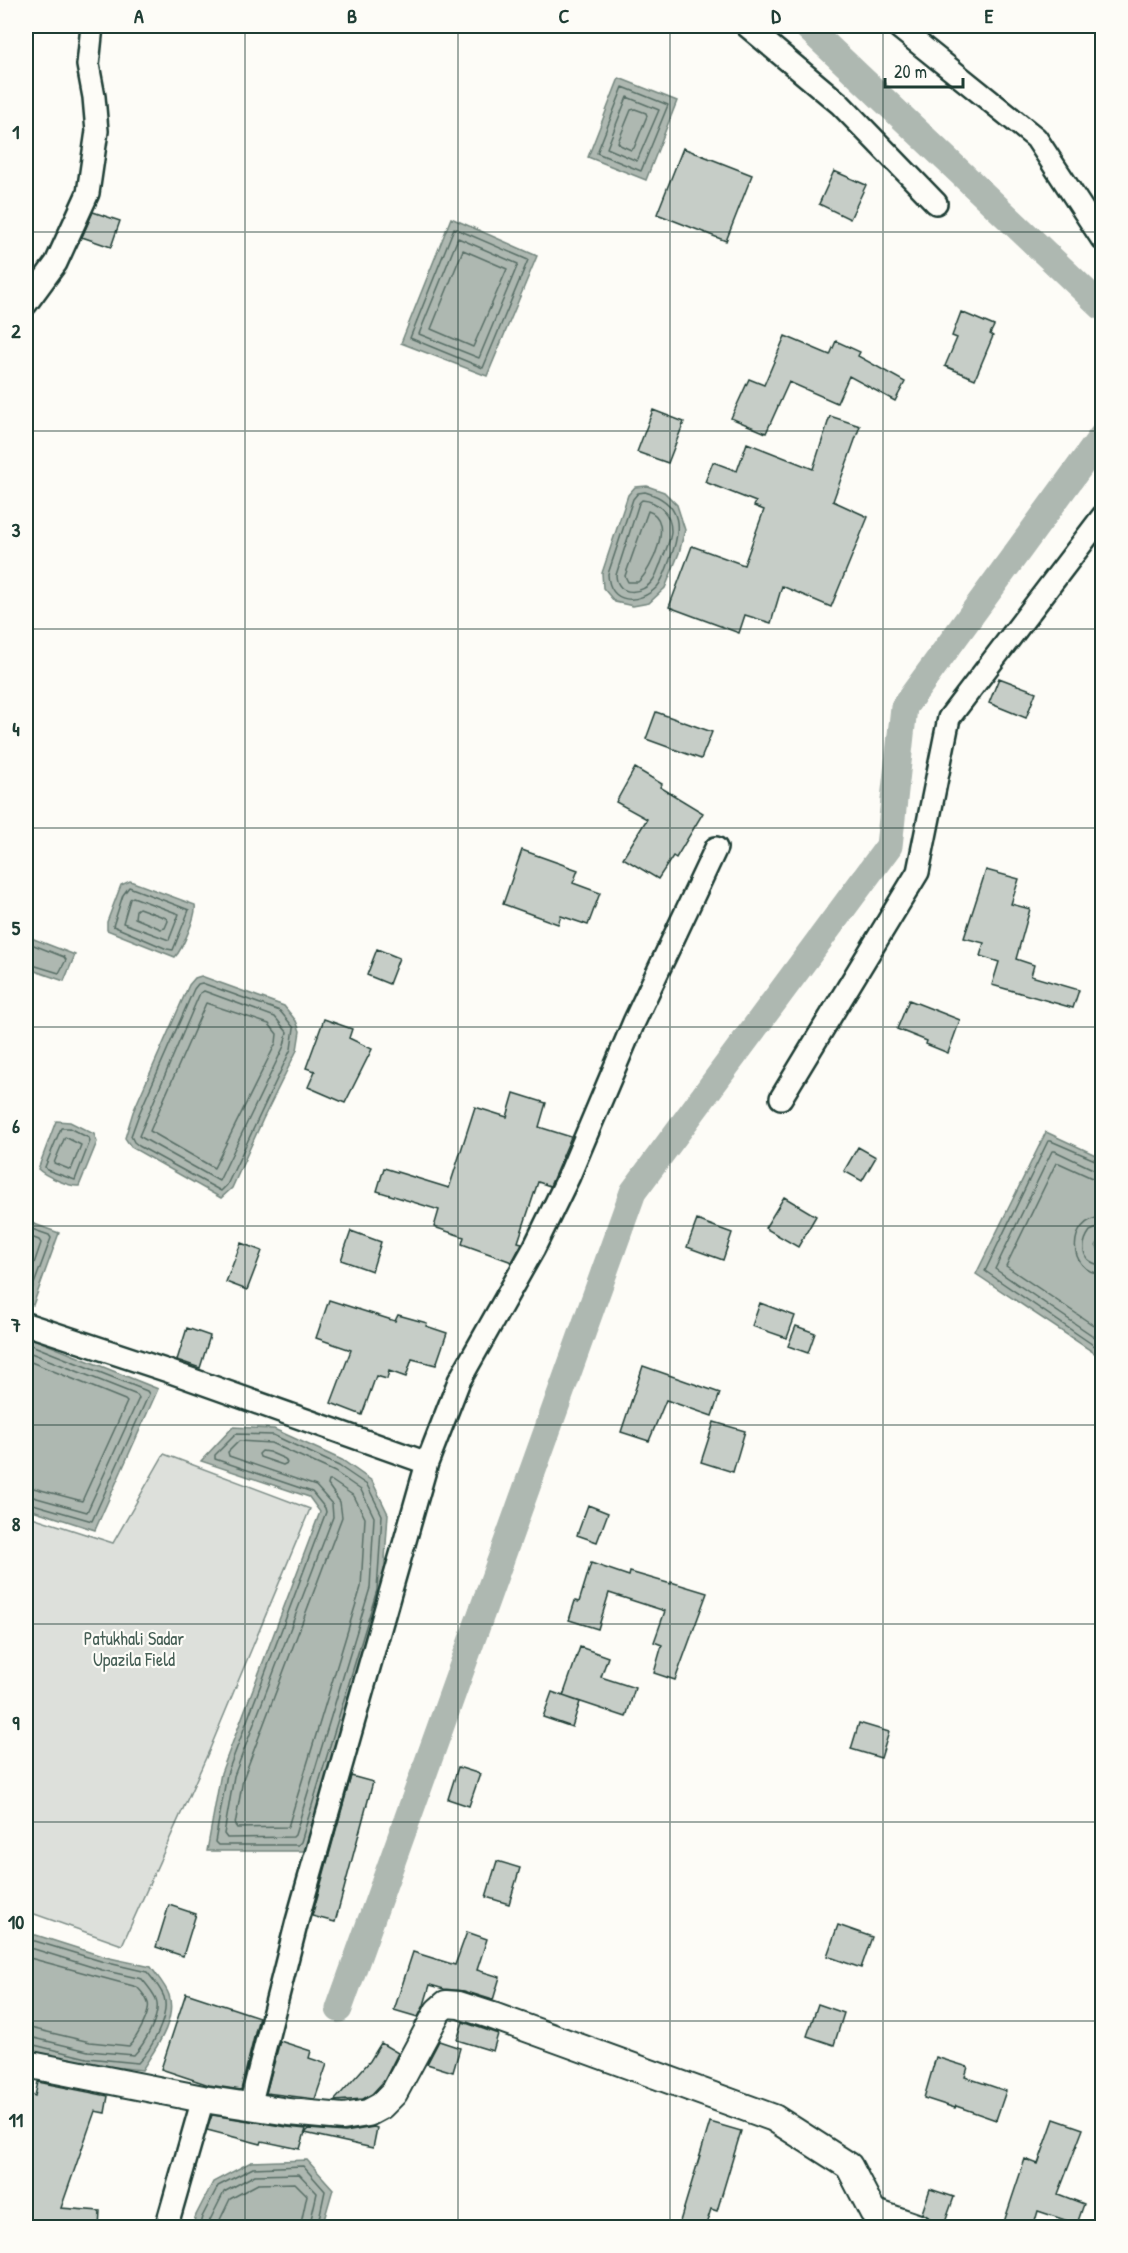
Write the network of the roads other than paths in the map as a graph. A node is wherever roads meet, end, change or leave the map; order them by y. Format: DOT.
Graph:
graph roads {
  1 [pos="92,26"];
  2 [pos="747,26"];
  3 [pos="897,26"];
  4 [pos="936,203"];
  5 [pos="1102,239"];
  6 [pos="26,304"];
  7 [pos="1102,517"];
  8 [pos="716,848"];
  9 [pos="781,1098"];
  10 [pos="26,1324"];
  11 [pos="427,1463"];
  12 [pos="26,2064"];
  13 [pos="203,2098"];
  14 [pos="250,2106"];
  15 [pos="166,2228"];
  16 [pos="918,2228"];
  1 -- 6 [label="street"];
  2 -- 4 [label="street"];
  3 -- 5 [label="street"];
  7 -- 9 [label="street"];
  8 -- 11 [label="street"];
  10 -- 11 [label="street"];
  11 -- 14 [label="street"];
  12 -- 13 [label="street"];
  13 -- 14 [label="street"];
  13 -- 15 [label="street"];
  14 -- 16 [label="street"];
}
